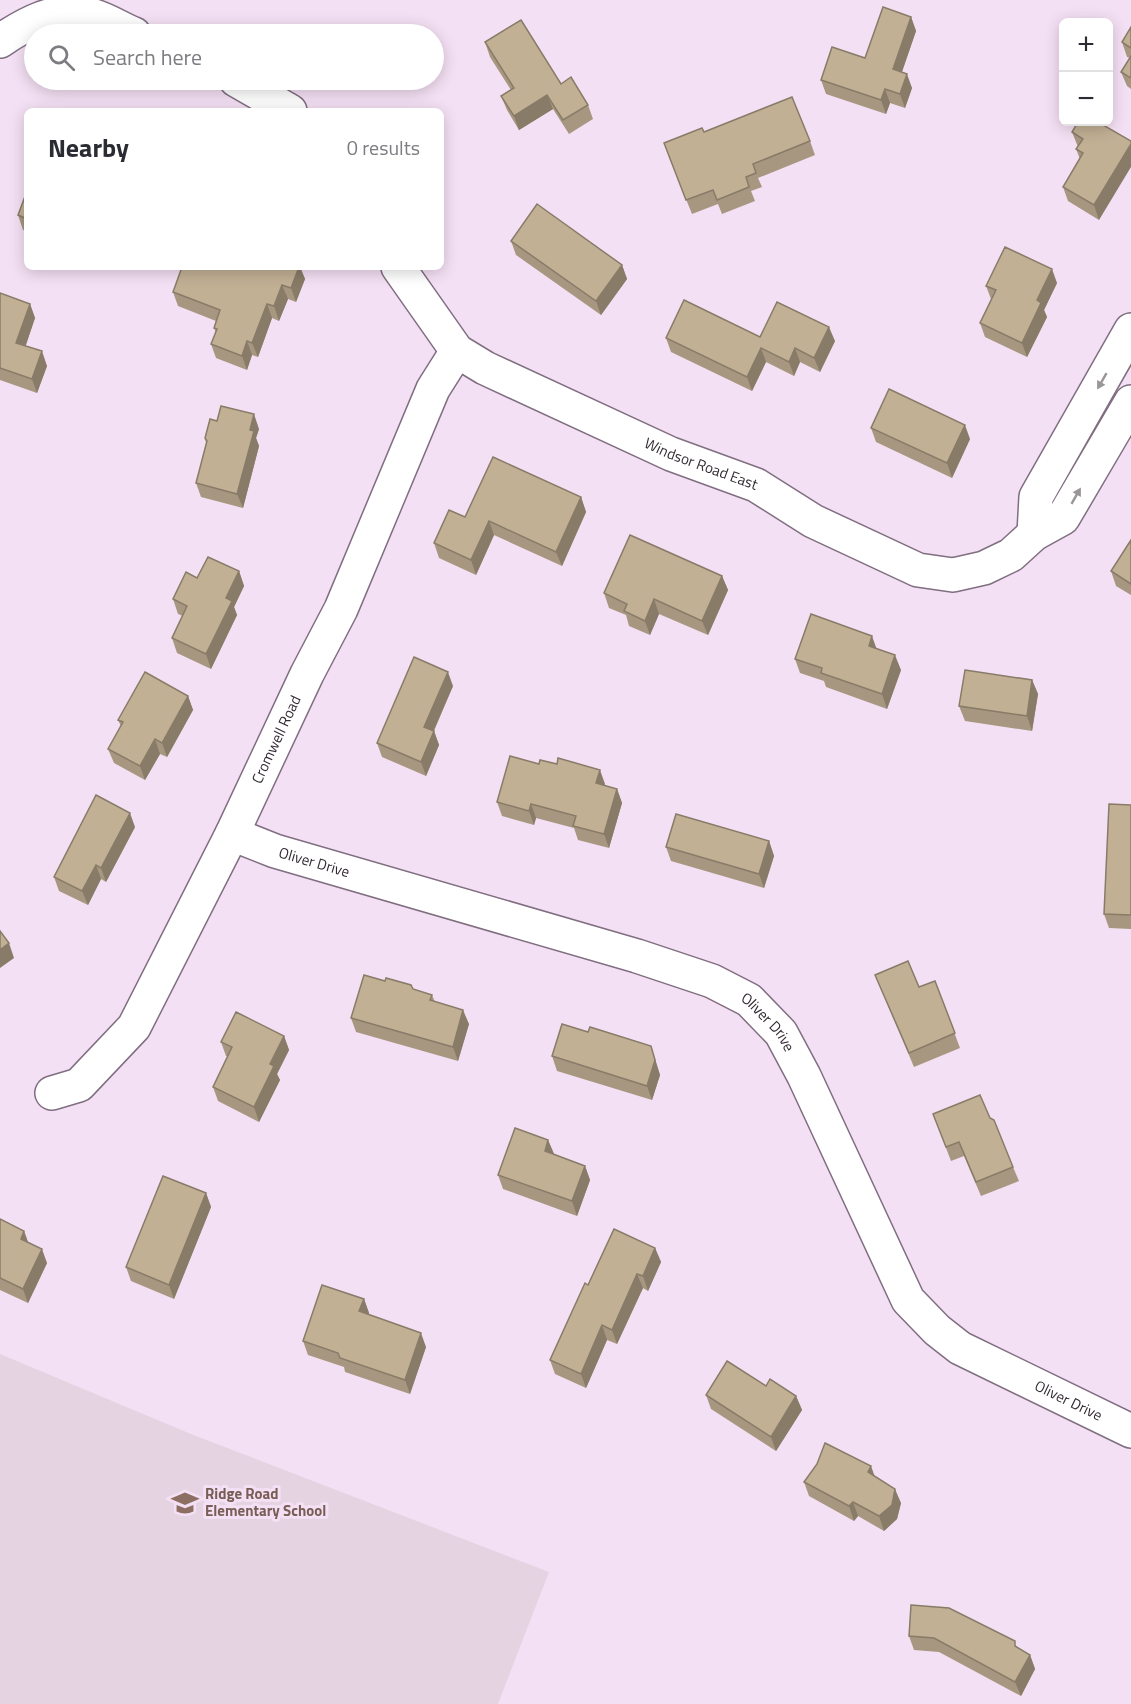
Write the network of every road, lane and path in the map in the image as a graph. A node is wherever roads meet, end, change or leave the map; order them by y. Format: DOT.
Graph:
graph roads {
  1 [pos="26,24"];
  2 [pos="111,24"];
  3 [pos="24,25"];
  4 [pos="0,41"];
  5 [pos="253,90"];
  6 [pos="285,108"];
  7 [pos="400,270"];
  8 [pos="1131,330"];
  9 [pos="457,351"];
  10 [pos="1131,402"];
  11 [pos="1034,534"];
  12 [pos="232,834"];
  13 [pos="52,1093"];
  14 [pos="1131,1431"];
  1 -- 2 [label="street"];
  3 -- 4 [label="street"];
  5 -- 6 [label="street"];
  7 -- 9 [label="street, Windsor Road East"];
  8 -- 11 [label="street, one-way"];
  9 -- 11 [label="street, Windsor Road East"];
  9 -- 12 [label="street, Cromwell Road"];
  11 -- 10 [label="street, Windsor Road East, one-way"];
  12 -- 13 [label="street, Cromwell Road"];
  12 -- 14 [label="street, Oliver Drive"];
}
